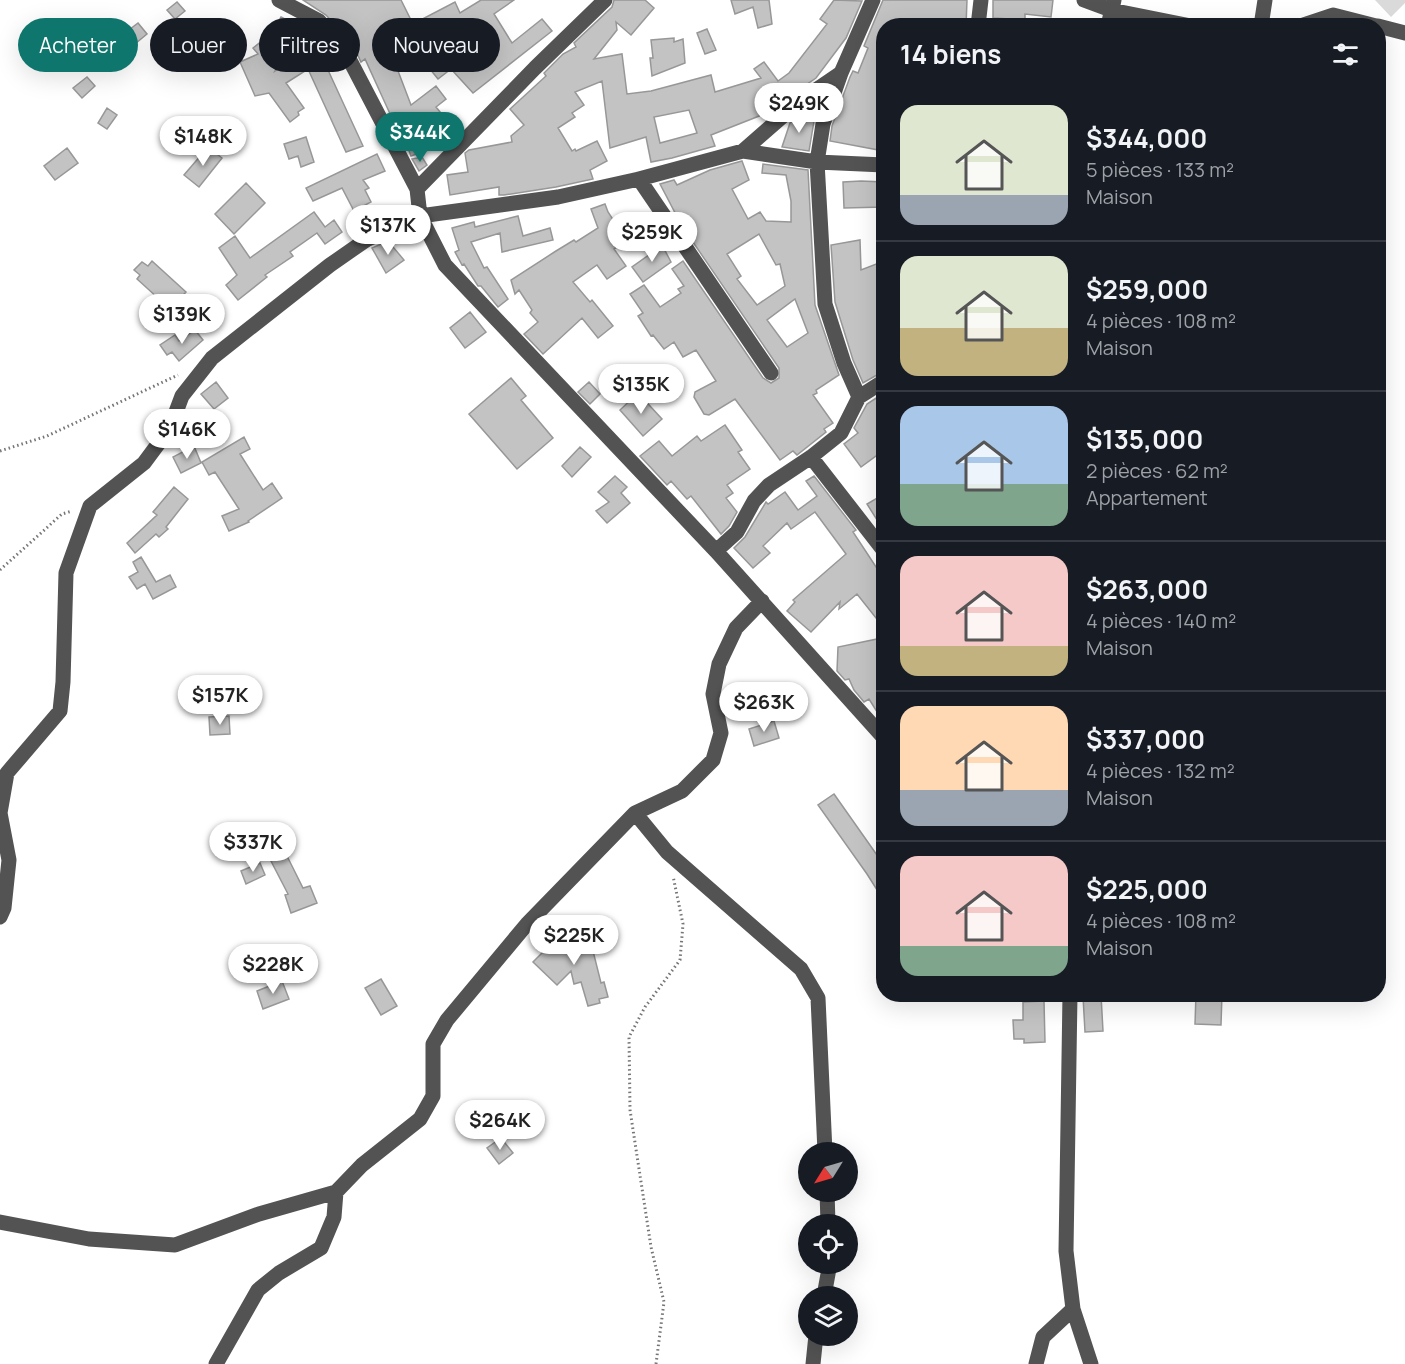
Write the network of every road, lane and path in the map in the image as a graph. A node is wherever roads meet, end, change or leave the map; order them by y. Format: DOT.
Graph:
graph roads {
  1 [pos="279,0"];
  2 [pos="605,0"];
  3 [pos="873,0"];
  4 [pos="981,0"];
  5 [pos="1084,0"];
  6 [pos="1265,0"];
  7 [pos="1112,5"];
  8 [pos="979,18"];
  9 [pos="1161,18"];
  10 [pos="1262,18"];
  11 [pos="1324,18"];
  12 [pos="1345,18"];
  13 [pos="1386,28"];
  14 [pos="1405,33"];
  15 [pos="841,73"];
  16 [pos="743,151"];
  17 [pos="817,162"];
  18 [pos="876,165"];
  19 [pos="639,179"];
  20 [pos="417,189"];
  21 [pos="420,216"];
  22 [pos="771,373"];
  23 [pos="181,374"];
  24 [pos="876,386"];
  25 [pos="860,397"];
  26 [pos="0,451"];
  27 [pos="811,457"];
  28 [pos="90,506"];
  29 [pos="876,541"];
  30 [pos="716,551"];
  31 [pos="0,570"];
  32 [pos="762,601"];
  33 [pos="876,729"];
  34 [pos="634,813"];
  35 [pos="667,852"];
  36 [pos="0,917"];
  37 [pos="1070,1002"];
  38 [pos="825,1142"];
  39 [pos="336,1192"];
  40 [pos="0,1222"];
  41 [pos="1073,1309"];
  42 [pos="815,1346"];
  43 [pos="216,1364"];
  44 [pos="656,1364"];
  45 [pos="813,1364"];
  46 [pos="1036,1364"];
  47 [pos="1091,1364"];
  1 -- 20 [label="street"];
  2 -- 20 [label="street"];
  3 -- 15 [label="street"];
  4 -- 8 [label="street"];
  5 -- 7 [label="street"];
  6 -- 10 [label="street"];
  7 -- 9 [label="street"];
  11 -- 12 [label="street"];
  13 -- 14 [label="street"];
  15 -- 16 [label="street"];
  15 -- 17 [label="street"];
  16 -- 17 [label="street"];
  16 -- 19 [label="street"];
  17 -- 18 [label="street"];
  17 -- 25 [label="street"];
  19 -- 21 [label="street"];
  19 -- 22 [label="street"];
  20 -- 21 [label="street"];
  21 -- 28 [label="street"];
  21 -- 30 [label="street"];
  23 -- 26 [label="path"];
  24 -- 25 [label="street"];
  25 -- 27 [label="street"];
  27 -- 29 [label="street"];
  27 -- 30 [label="street"];
  28 -- 31 [label="path"];
  28 -- 36 [label="street"];
  30 -- 32 [label="street"];
  32 -- 33 [label="street"];
  32 -- 34 [label="street"];
  34 -- 35 [label="street"];
  34 -- 39 [label="street"];
  35 -- 38 [label="street"];
  35 -- 44 [label="path"];
  37 -- 41 [label="street"];
  39 -- 40 [label="street"];
  39 -- 43 [label="street"];
  41 -- 46 [label="street"];
  41 -- 47 [label="street"];
  42 -- 45 [label="street"];
}
